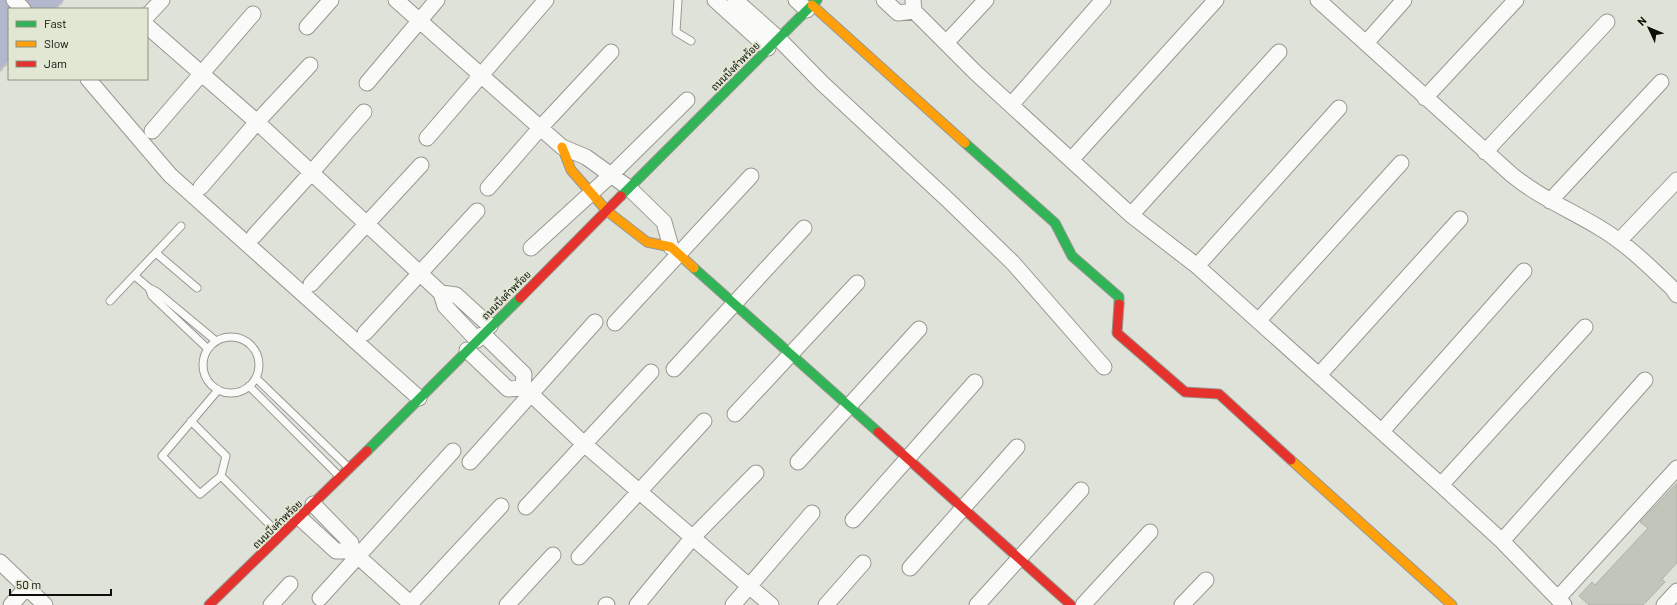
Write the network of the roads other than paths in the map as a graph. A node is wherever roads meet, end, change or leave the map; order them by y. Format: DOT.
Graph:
graph roads {
  1 [pos="14,0"];
  2 [pos="162,0"];
  3 [pos="332,0"];
  4 [pos="396,0"];
  5 [pos="437,0"];
  6 [pos="546,0"];
  7 [pos="678,0"];
  8 [pos="716,0"];
  9 [pos="736,0"];
  10 [pos="884,0"];
  11 [pos="986,0"];
  12 [pos="1103,0"];
  13 [pos="1216,0"];
  14 [pos="1318,0"];
  15 [pos="1404,0"];
  16 [pos="1516,0"];
  17 [pos="808,4"];
  18 [pos="913,6"];
  19 [pos="22,8"];
  20 [pos="253,14"];
  21 [pos="148,15"];
  22 [pos="419,20"];
  23 [pos="1607,22"];
  24 [pos="307,26"];
  25 [pos="148,27"];
  26 [pos="691,41"];
  27 [pos="774,43"];
  28 [pos="946,43"];
  29 [pos="1366,43"];
  30 [pos="611,52"];
  31 [pos="1279,52"];
  32 [pos="310,65"];
  33 [pos="202,74"];
  34 [pos="481,74"];
  35 [pos="89,80"];
  36 [pos="1661,82"];
  37 [pos="367,83"];
  38 [pos="1425,98"];
  39 [pos="687,100"];
  40 [pos="1011,105"];
  41 [pos="1339,108"];
  42 [pos="364,112"];
  43 [pos="257,122"];
  44 [pos="541,127"];
  45 [pos="152,131"];
  46 [pos="428,138"];
  47 [pos="562,147"];
  48 [pos="1486,152"];
  49 [pos="1071,160"];
  50 [pos="1401,163"];
  51 [pos="421,165"];
  52 [pos="311,173"];
  53 [pos="611,175"];
  54 [pos="751,176"];
  55 [pos="1677,180"];
  56 [pos="201,187"];
  57 [pos="488,188"];
  58 [pos="629,188"];
  59 [pos="591,193"];
  60 [pos="1550,200"];
  61 [pos="477,211"];
  62 [pos="606,211"];
  63 [pos="1131,215"];
  64 [pos="1460,219"];
  65 [pos="367,225"];
  66 [pos="181,226"];
  67 [pos="804,228"];
  68 [pos="254,236"];
  69 [pos="1619,242"];
  70 [pos="531,248"];
  71 [pos="675,251"];
  72 [pos="156,253"];
  73 [pos="1197,266"];
  74 [pos="1524,271"];
  75 [pos="419,273"];
  76 [pos="135,276"];
  77 [pos="857,283"];
  78 [pos="311,284"];
  79 [pos="149,288"];
  80 [pos="197,288"];
  81 [pos="1676,290"];
  82 [pos="110,301"];
  83 [pos="734,304"];
  84 [pos="1259,320"];
  85 [pos="596,322"];
  86 [pos="615,323"];
  87 [pos="1585,326"];
  88 [pos="919,329"];
  89 [pos="365,333"];
  90 [pos="479,337"];
  91 [pos="216,341"];
  92 [pos="208,349"];
  93 [pos="791,355"];
  94 [pos="1104,368"];
  95 [pos="674,369"];
  96 [pos="651,372"];
  97 [pos="1319,375"];
  98 [pos="256,378"];
  99 [pos="1646,380"];
  100 [pos="975,382"];
  101 [pos="249,386"];
  102 [pos="218,390"];
  103 [pos="527,391"];
  104 [pos="419,398"];
  105 [pos="848,406"];
  106 [pos="736,414"];
  107 [pos="191,421"];
  108 [pos="704,421"];
  109 [pos="1382,430"];
  110 [pos="584,444"];
  111 [pos="1017,447"];
  112 [pos="453,451"];
  113 [pos="907,458"];
  114 [pos="470,462"];
  115 [pos="798,462"];
  116 [pos="349,468"];
  117 [pos="1677,468"];
  118 [pos="756,473"];
  119 [pos="221,476"];
  120 [pos="340,478"];
  121 [pos="1441,485"];
  122 [pos="1081,490"];
  123 [pos="640,491"];
  124 [pos="314,504"];
  125 [pos="501,506"];
  126 [pos="526,507"];
  127 [pos="963,509"];
  128 [pos="812,513"];
  129 [pos="300,518"];
  130 [pos="853,520"];
  131 [pos="1150,532"];
  132 [pos="280,536"];
  133 [pos="693,537"];
  134 [pos="1502,541"];
  135 [pos="355,554"];
  136 [pos="553,555"];
  137 [pos="579,557"];
  138 [pos="1018,559"];
  139 [pos="0,562"];
  140 [pos="863,562"];
  141 [pos="910,568"];
  142 [pos="1206,580"];
  143 [pos="290,584"];
  144 [pos="750,585"];
  145 [pos="27,587"];
  146 [pos="1677,591"];
  147 [pos="320,598"];
  148 [pos="1561,602"];
  149 [pos="11,605"];
  150 [pos="45,605"];
  151 [pos="209,605"];
  152 [pos="271,605"];
  153 [pos="411,605"];
  154 [pos="507,605"];
  155 [pos="637,605"];
  156 [pos="733,605"];
  157 [pos="771,605"];
  158 [pos="826,605"];
  159 [pos="977,605"];
  160 [pos="1071,605"];
  161 [pos="1083,605"];
  162 [pos="1182,605"];
  163 [pos="1452,605"];
  164 [pos="1664,605"];
  1 -- 19 [label="street"];
  2 -- 21 [label="street"];
  3 -- 24 [label="street"];
  4 -- 22 [label="street"];
  5 -- 22 [label="street"];
  6 -- 34 [label="street"];
  7 -- 26 [label="lane"];
  8 -- 27 [label="street"];
  9 -- 27 [label="street"];
  10 -- 18 [label="street"];
  11 -- 28 [label="street"];
  12 -- 40 [label="street"];
  13 -- 49 [label="street"];
  14 -- 29 [label="street"];
  15 -- 29 [label="street"];
  16 -- 38 [label="street"];
  17 -- 27 [label="street, ถนนบึงคำพร้อย"];
  17 -- 163 [label="street"];
  18 -- 28 [label="street"];
  20 -- 33 [label="street"];
  22 -- 34 [label="street"];
  22 -- 37 [label="street"];
  23 -- 48 [label="street"];
  25 -- 33 [label="street"];
  27 -- 58 [label="street, ถนนบึงคำพร้อย"];
  27 -- 94 [label="street"];
  28 -- 40 [label="street"];
  29 -- 38 [label="street"];
  30 -- 44 [label="street"];
  31 -- 63 [label="street"];
  32 -- 43 [label="street"];
  33 -- 43 [label="street"];
  33 -- 45 [label="street"];
  34 -- 44 [label="street"];
  34 -- 46 [label="street"];
  35 -- 104 [label="street"];
  36 -- 60 [label="street"];
  38 -- 48 [label="street"];
  39 -- 53 [label="street"];
  40 -- 49 [label="street"];
  41 -- 73 [label="street"];
  42 -- 52 [label="street"];
  43 -- 52 [label="street"];
  43 -- 56 [label="street"];
  44 -- 47 [label="street"];
  44 -- 57 [label="street"];
  47 -- 53 [label="street"];
  47 -- 59 [label="street"];
  48 -- 60 [label="street"];
  49 -- 63 [label="street"];
  50 -- 84 [label="street"];
  51 -- 65 [label="street"];
  52 -- 65 [label="street"];
  52 -- 68 [label="street"];
  53 -- 58 [label="street"];
  53 -- 59 [label="street"];
  54 -- 71 [label="street"];
  55 -- 69 [label="street"];
  58 -- 62 [label="street, ถนนบึงคำพร้อย"];
  58 -- 71 [label="street"];
  59 -- 62 [label="street"];
  59 -- 70 [label="street"];
  60 -- 69 [label="street"];
  61 -- 75 [label="street"];
  62 -- 71 [label="street"];
  62 -- 90 [label="street, ถนนบึงคำพร้อย"];
  63 -- 73 [label="street"];
  64 -- 97 [label="street"];
  65 -- 75 [label="street"];
  65 -- 78 [label="street"];
  66 -- 72 [label="lane"];
  67 -- 83 [label="street"];
  69 -- 81 [label="street"];
  71 -- 83 [label="street"];
  71 -- 86 [label="street"];
  72 -- 76 [label="lane"];
  72 -- 80 [label="lane"];
  73 -- 84 [label="street"];
  74 -- 109 [label="street"];
  75 -- 89 [label="street"];
  75 -- 90 [label="street"];
  76 -- 79 [label="lane"];
  76 -- 82 [label="lane"];
  77 -- 93 [label="street"];
  79 -- 91 [label="lane"];
  79 -- 92 [label="lane"];
  83 -- 93 [label="street"];
  83 -- 95 [label="street"];
  84 -- 97 [label="street"];
  85 -- 103 [label="street"];
  87 -- 121 [label="street"];
  88 -- 105 [label="street"];
  90 -- 103 [label="street"];
  90 -- 103 [label="street"];
  90 -- 104 [label="street, ถนนบึงคำพร้อย"];
  91 -- 92 [label="lane"];
  91 -- 98 [label="lane"];
  92 -- 102 [label="lane"];
  93 -- 105 [label="street"];
  93 -- 106 [label="street"];
  96 -- 110 [label="street"];
  97 -- 109 [label="street"];
  98 -- 101 [label="lane"];
  98 -- 116 [label="lane"];
  99 -- 134 [label="street"];
  100 -- 113 [label="street"];
  101 -- 102 [label="lane"];
  101 -- 120 [label="lane"];
  102 -- 107 [label="lane"];
  103 -- 110 [label="street"];
  103 -- 114 [label="street"];
  104 -- 116 [label="street, ถนนบึงคำพร้อย"];
  105 -- 113 [label="street"];
  105 -- 115 [label="street"];
  107 -- 119 [label="lane"];
  107 -- 119 [label="lane"];
  108 -- 123 [label="street"];
  109 -- 121 [label="street"];
  110 -- 123 [label="street"];
  110 -- 126 [label="street"];
  111 -- 127 [label="street"];
  112 -- 135 [label="street"];
  113 -- 127 [label="street"];
  113 -- 130 [label="street"];
  116 -- 120 [label="street, ถนนบึงคำพร้อย"];
  117 -- 148 [label="street"];
  118 -- 133 [label="street"];
  119 -- 132 [label="lane"];
  120 -- 124 [label="street, ถนนบึงคำพร้อย"];
  121 -- 134 [label="street"];
  122 -- 138 [label="street"];
  123 -- 133 [label="street"];
  123 -- 137 [label="street"];
  124 -- 129 [label="street, ถนนบึงคำพร้อย"];
  124 -- 135 [label="street"];
  125 -- 153 [label="street"];
  127 -- 138 [label="street"];
  127 -- 141 [label="street"];
  128 -- 144 [label="street"];
  129 -- 132 [label="street, ถนนบึงคำพร้อย"];
  129 -- 135 [label="street"];
  131 -- 161 [label="street"];
  132 -- 151 [label="street, ถนนบึงคำพร้อย"];
  133 -- 144 [label="street"];
  133 -- 155 [label="street"];
  134 -- 148 [label="street"];
  135 -- 147 [label="street"];
  135 -- 153 [label="street"];
  136 -- 154 [label="street"];
  138 -- 159 [label="street"];
  138 -- 160 [label="street"];
  139 -- 145 [label="street"];
  140 -- 158 [label="street"];
  142 -- 162 [label="street"];
  143 -- 152 [label="street"];
  144 -- 156 [label="street"];
  144 -- 157 [label="street"];
  145 -- 149 [label="street"];
  145 -- 150 [label="street"];
  146 -- 164 [label="street"];
}
